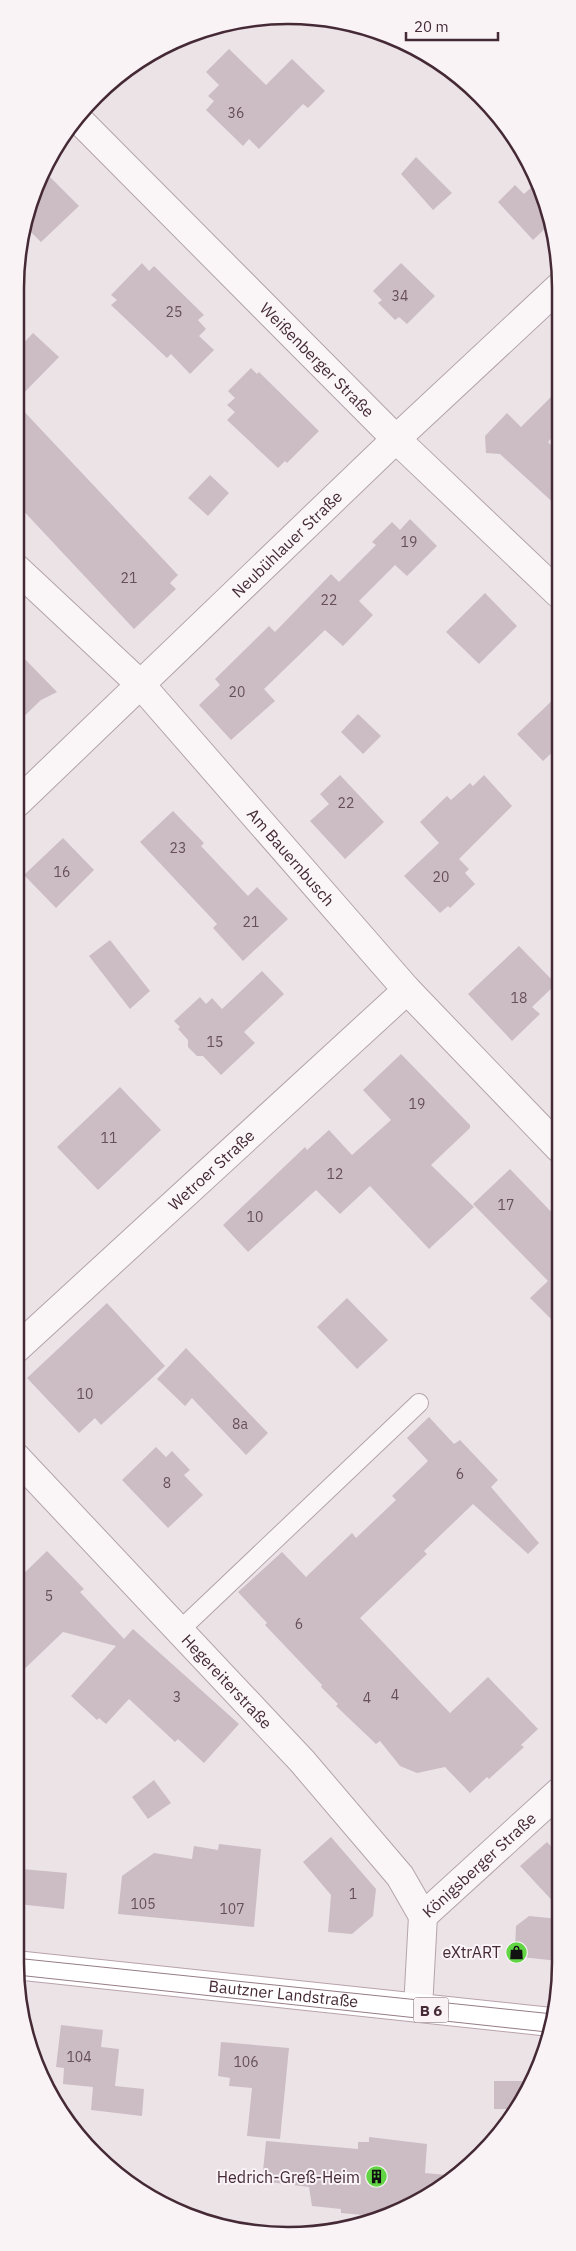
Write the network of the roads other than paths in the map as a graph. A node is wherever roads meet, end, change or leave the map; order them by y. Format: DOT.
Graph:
graph roads {
  1 [pos="82,123"];
  2 [pos="552,294"];
  3 [pos="396,439"];
  4 [pos="24,576"];
  5 [pos="552,587"];
  6 [pos="141,685"];
  7 [pos="24,796"];
  8 [pos="406,990"];
  9 [pos="552,1141"];
  10 [pos="24,1342"];
  11 [pos="419,1403"];
  12 [pos="24,1466"];
  13 [pos="179,1631"];
  14 [pos="552,1798"];
  15 [pos="424,1916"];
  16 [pos="24,1966"];
  17 [pos="418,2008"];
  18 [pos="545,2021"];
  1 -- 3 [label="street, Weißenberger Straße"];
  2 -- 3 [label="street, Neubühlauer Straße"];
  3 -- 5 [label="street, Weißenberger Straße"];
  3 -- 6 [label="street, Neubühlauer Straße"];
  4 -- 6 [label="street, Am Bauernbusch"];
  6 -- 7 [label="street, Neubühlauer Straße"];
  6 -- 8 [label="street, Am Bauernbusch"];
  8 -- 9 [label="street, Am Bauernbusch"];
  8 -- 10 [label="street, Wetroer Straße"];
  11 -- 13 [label="lane"];
  12 -- 13 [label="street, Hegereiterstraße"];
  13 -- 15 [label="street, Hegereiterstraße"];
  14 -- 15 [label="street, Königsberger Straße"];
  15 -- 17 [label="street, Königsberger Straße"];
  16 -- 17 [label="main road, Bautzner Landstraße / B 6"];
  17 -- 18 [label="main road, Bautzner Landstraße / B 6"];
}
